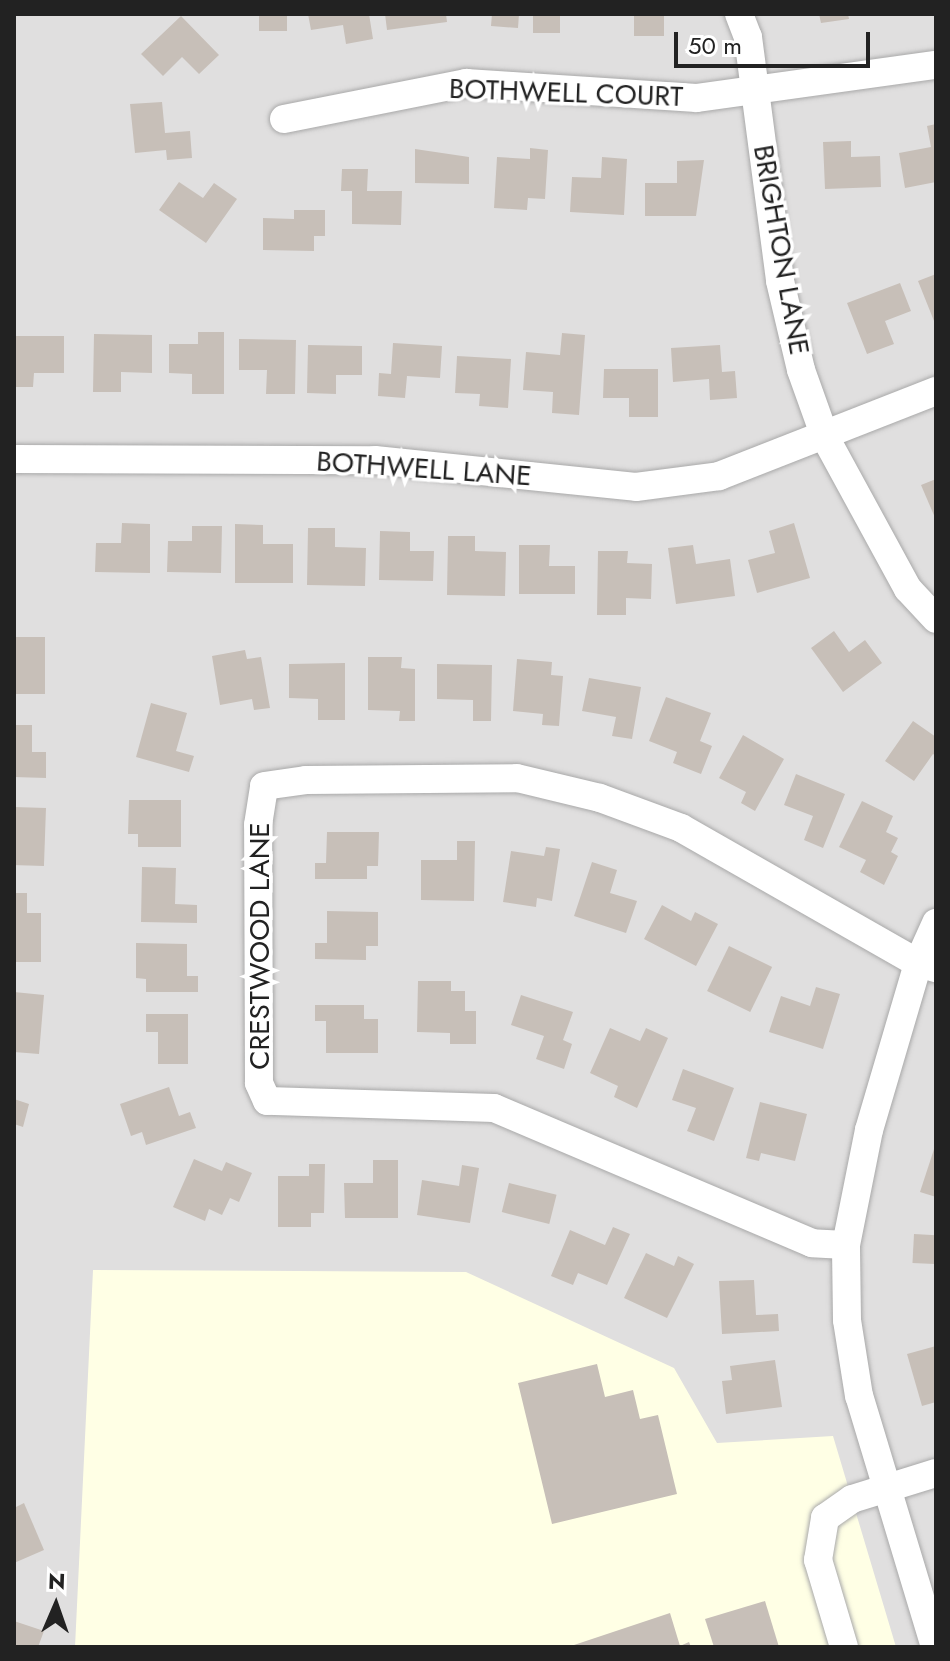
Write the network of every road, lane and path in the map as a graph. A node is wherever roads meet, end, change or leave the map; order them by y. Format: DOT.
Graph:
graph roads {
  1 [pos="746,22"];
  2 [pos="936,65"];
  3 [pos="756,93"];
  4 [pos="284,119"];
  5 [pos="936,391"];
  6 [pos="825,437"];
  7 [pos="14,459"];
  8 [pos="936,619"];
  9 [pos="936,923"];
  10 [pos="927,966"];
  11 [pos="846,1245"];
  12 [pos="936,1473"];
  13 [pos="885,1487"];
  14 [pos="844,1647"];
  15 [pos="935,1647"];
  1 -- 3 [label="street, BRIGHTON LANE"];
  2 -- 3 [label="street, BOTHWELL COURT"];
  3 -- 4 [label="street, BOTHWELL COURT"];
  3 -- 6 [label="street, BRIGHTON LANE"];
  5 -- 6 [label="street, BOTHWELL LANE"];
  6 -- 7 [label="street, BOTHWELL LANE"];
  6 -- 8 [label="street, BRIGHTON LANE"];
  9 -- 10 [label="street"];
  10 -- 11 [label="street"];
  10 -- 11 [label="street, CRESTWOOD LANE"];
  11 -- 13 [label="street"];
  12 -- 13 [label="street"];
  13 -- 14 [label="street"];
  13 -- 15 [label="street"];
}
